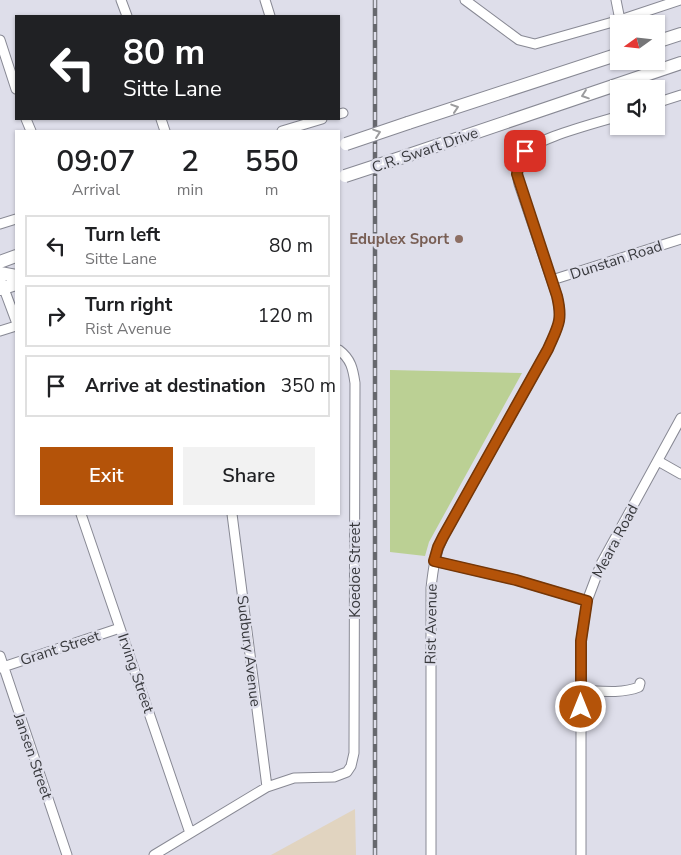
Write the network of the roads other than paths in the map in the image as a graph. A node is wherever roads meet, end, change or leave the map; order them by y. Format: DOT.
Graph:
graph roads {
  1 [pos="122,0"];
  2 [pos="265,0"];
  3 [pos="464,0"];
  4 [pos="616,0"];
  5 [pos="680,0"];
  6 [pos="127,15"];
  7 [pos="270,15"];
  8 [pos="619,15"];
  9 [pos="635,15"];
  10 [pos="610,23"];
  11 [pos="681,34"];
  12 [pos="665,39"];
  13 [pos="0,40"];
  14 [pos="610,57"];
  15 [pos="681,63"];
  16 [pos="15,86"];
  17 [pos="681,95"];
  18 [pos="665,101"];
  19 [pos="610,119"];
  20 [pos="305,121"];
  21 [pos="284,130"];
  22 [pos="342,145"];
  23 [pos="342,177"];
  24 [pos="15,219"];
  25 [pos="0,224"];
  26 [pos="681,239"];
  27 [pos="15,256"];
  28 [pos="0,262"];
  29 [pos="15,277"];
  30 [pos="552,280"];
  31 [pos="3,283"];
  32 [pos="15,318"];
  33 [pos="15,326"];
  34 [pos="0,331"];
  35 [pos="340,351"];
  36 [pos="681,418"];
  37 [pos="658,461"];
  38 [pos="681,474"];
  39 [pos="81,515"];
  40 [pos="232,515"];
  41 [pos="434,561"];
  42 [pos="587,601"];
  43 [pos="120,628"];
  44 [pos="0,656"];
  45 [pos="2,668"];
  46 [pos="640,683"];
  47 [pos="582,690"];
  48 [pos="267,788"];
  49 [pos="190,833"];
  50 [pos="67,855"];
  51 [pos="154,855"];
  52 [pos="431,855"];
  53 [pos="581,855"];
  1 -- 6 [label="street"];
  2 -- 7 [label="street"];
  3 -- 10 [label="street"];
  4 -- 8 [label="street"];
  5 -- 9 [label="street"];
  11 -- 12 [label="main road"];
  13 -- 16 [label="street"];
  22 -- 14 [label="main road, C.R. Swart Drive, one-way, bridge"];
  15 -- 23 [label="main road, C.R. Swart Drive, one-way, bridge"];
  17 -- 18 [label="street"];
  19 -- 30 [label="street, Rist Avenue"];
  20 -- 21 [label="street"];
  24 -- 25 [label="street"];
  26 -- 30 [label="street, Dunstan Road"];
  27 -- 28 [label="main road"];
  29 -- 31 [label="main road"];
  30 -- 41 [label="street, Rist Avenue"];
  31 -- 32 [label="street"];
  33 -- 34 [label="street"];
  35 -- 48 [label="street, Koedoe Street"];
  36 -- 37 [label="street, Meara Road"];
  37 -- 38 [label="street"];
  37 -- 42 [label="street, Meara Road"];
  39 -- 43 [label="street, Irving Street"];
  40 -- 48 [label="street, Sudbury Avenue"];
  41 -- 42 [label="street"];
  41 -- 52 [label="street, Rist Avenue"];
  42 -- 47 [label="street, Meara Road"];
  43 -- 45 [label="street, Grant Street"];
  43 -- 49 [label="street, Irving Street"];
  44 -- 45 [label="street, Jansen Street"];
  45 -- 50 [label="street, Jansen Street"];
  46 -- 47 [label="street"];
  47 -- 53 [label="street, Meara Road"];
  48 -- 49 [label="street"];
  49 -- 51 [label="street"];
}
